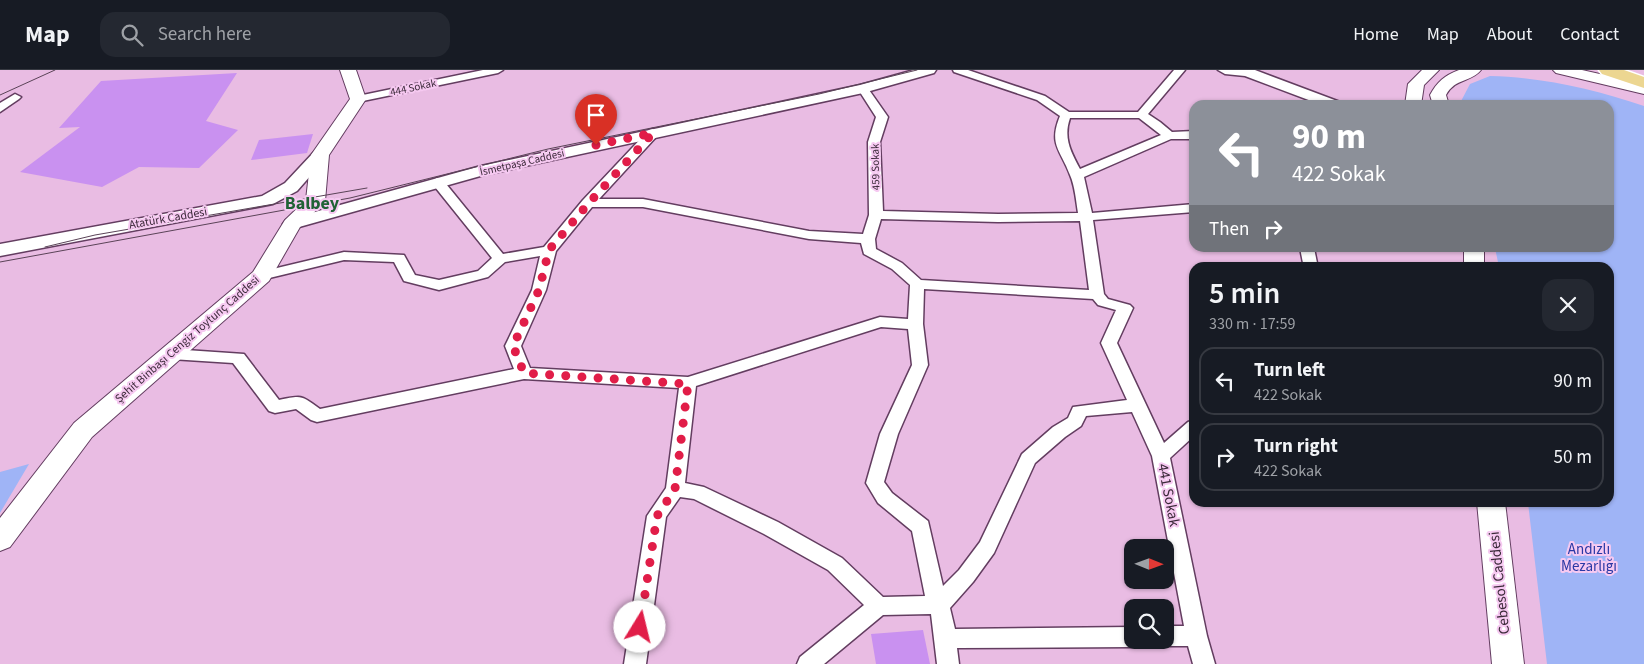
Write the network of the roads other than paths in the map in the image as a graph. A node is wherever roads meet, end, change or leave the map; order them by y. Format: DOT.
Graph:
graph roads {
  1 [pos="348,70"];
  2 [pos="498,70"];
  3 [pos="929,70"];
  4 [pos="958,70"];
  5 [pos="1180,70"];
  6 [pos="1224,70"];
  7 [pos="1431,70"];
  8 [pos="1473,70"];
  9 [pos="1561,70"];
  10 [pos="1608,70"];
  11 [pos="1628,70"];
  12 [pos="1246,71"];
  13 [pos="1644,76"];
  14 [pos="1644,83"];
  15 [pos="863,90"];
  16 [pos="1644,90"];
  17 [pos="0,93"];
  18 [pos="358,99"];
  19 [pos="1319,100"];
  20 [pos="1413,100"];
  21 [pos="1440,100"];
  22 [pos="0,109"];
  23 [pos="1066,115"];
  24 [pos="1141,115"];
  25 [pos="653,133"];
  26 [pos="1189,135"];
  27 [pos="1169,136"];
  28 [pos="320,155"];
  29 [pos="1077,175"];
  30 [pos="437,182"];
  31 [pos="588,204"];
  32 [pos="1189,208"];
  33 [pos="876,216"];
  34 [pos="1086,216"];
  35 [pos="292,224"];
  36 [pos="868,245"];
  37 [pos="0,250"];
  38 [pos="549,250"];
  39 [pos="500,259"];
  40 [pos="261,276"];
  41 [pos="917,284"];
  42 [pos="1097,296"];
  43 [pos="915,324"];
  44 [pos="170,354"];
  45 [pos="524,373"];
  46 [pos="688,384"];
  47 [pos="1138,405"];
  48 [pos="1189,431"];
  49 [pos="1161,456"];
  50 [pos="675,489"];
  51 [pos="1492,507"];
  52 [pos="0,539"];
  53 [pos="939,604"];
  54 [pos="879,606"];
  55 [pos="1174,636"];
  56 [pos="1196,636"];
  57 [pos="1124,637"];
  58 [pos="946,639"];
  59 [pos="812,663"];
  60 [pos="635,664"];
  61 [pos="948,664"];
  62 [pos="1204,664"];
  63 [pos="1508,664"];
  1 -- 18 [label="main road"];
  2 -- 18 [label="street, 444 Sokak"];
  3 -- 15 [label="street, İsmetpaşa Caddesi"];
  4 -- 23 [label="street"];
  5 -- 24 [label="street"];
  6 -- 12 [label="street"];
  7 -- 20 [label="main road"];
  8 -- 21 [label="main road"];
  9 -- 16 [label="main road"];
  10 -- 14 [label="main road"];
  11 -- 13 [label="main road"];
  12 -- 19 [label="street"];
  15 -- 25 [label="street, İsmetpaşa Caddesi"];
  15 -- 33 [label="street, 459 Sokak"];
  17 -- 22 [label="street"];
  18 -- 28 [label="main road, Şehit Binbaşı Cengiz Toytunç Caddesi"];
  23 -- 24 [label="street"];
  23 -- 29 [label="street"];
  24 -- 27 [label="street"];
  25 -- 30 [label="street, İsmetpaşa Caddesi"];
  25 -- 31 [label="street"];
  26 -- 27 [label="street"];
  27 -- 29 [label="street"];
  28 -- 35 [label="main road, Şehit Binbaşı Cengiz Toytunç Caddesi"];
  28 -- 37 [label="street, Atatürk Caddesi"];
  29 -- 34 [label="street"];
  30 -- 35 [label="street, İsmetpaşa Caddesi"];
  30 -- 39 [label="street"];
  31 -- 36 [label="street"];
  31 -- 38 [label="street"];
  32 -- 34 [label="street"];
  33 -- 34 [label="street"];
  33 -- 36 [label="street, 459 Sokak"];
  34 -- 42 [label="street"];
  35 -- 40 [label="main road, Şehit Binbaşı Cengiz Toytunç Caddesi"];
  36 -- 41 [label="street"];
  38 -- 39 [label="street"];
  38 -- 45 [label="street"];
  39 -- 40 [label="street"];
  40 -- 44 [label="main road, Şehit Binbaşı Cengiz Toytunç Caddesi"];
  41 -- 42 [label="street"];
  41 -- 43 [label="street"];
  42 -- 47 [label="street"];
  43 -- 46 [label="street"];
  43 -- 53 [label="street"];
  44 -- 45 [label="street"];
  44 -- 52 [label="main road, Şehit Binbaşı Cengiz Toytunç Caddesi"];
  45 -- 46 [label="street"];
  46 -- 50 [label="street"];
  47 -- 49 [label="street"];
  47 -- 53 [label="street"];
  48 -- 49 [label="street, 441 Sokak"];
  49 -- 56 [label="street, 441 Sokak"];
  50 -- 54 [label="street"];
  50 -- 60 [label="street"];
  51 -- 63 [label="main road, Cebesol Caddesi"];
  53 -- 54 [label="street"];
  53 -- 58 [label="street"];
  54 -- 59 [label="street"];
  55 -- 56 [label="street"];
  56 -- 62 [label="street, 441 Sokak"];
  57 -- 58 [label="street"];
  58 -- 61 [label="street"];
}
